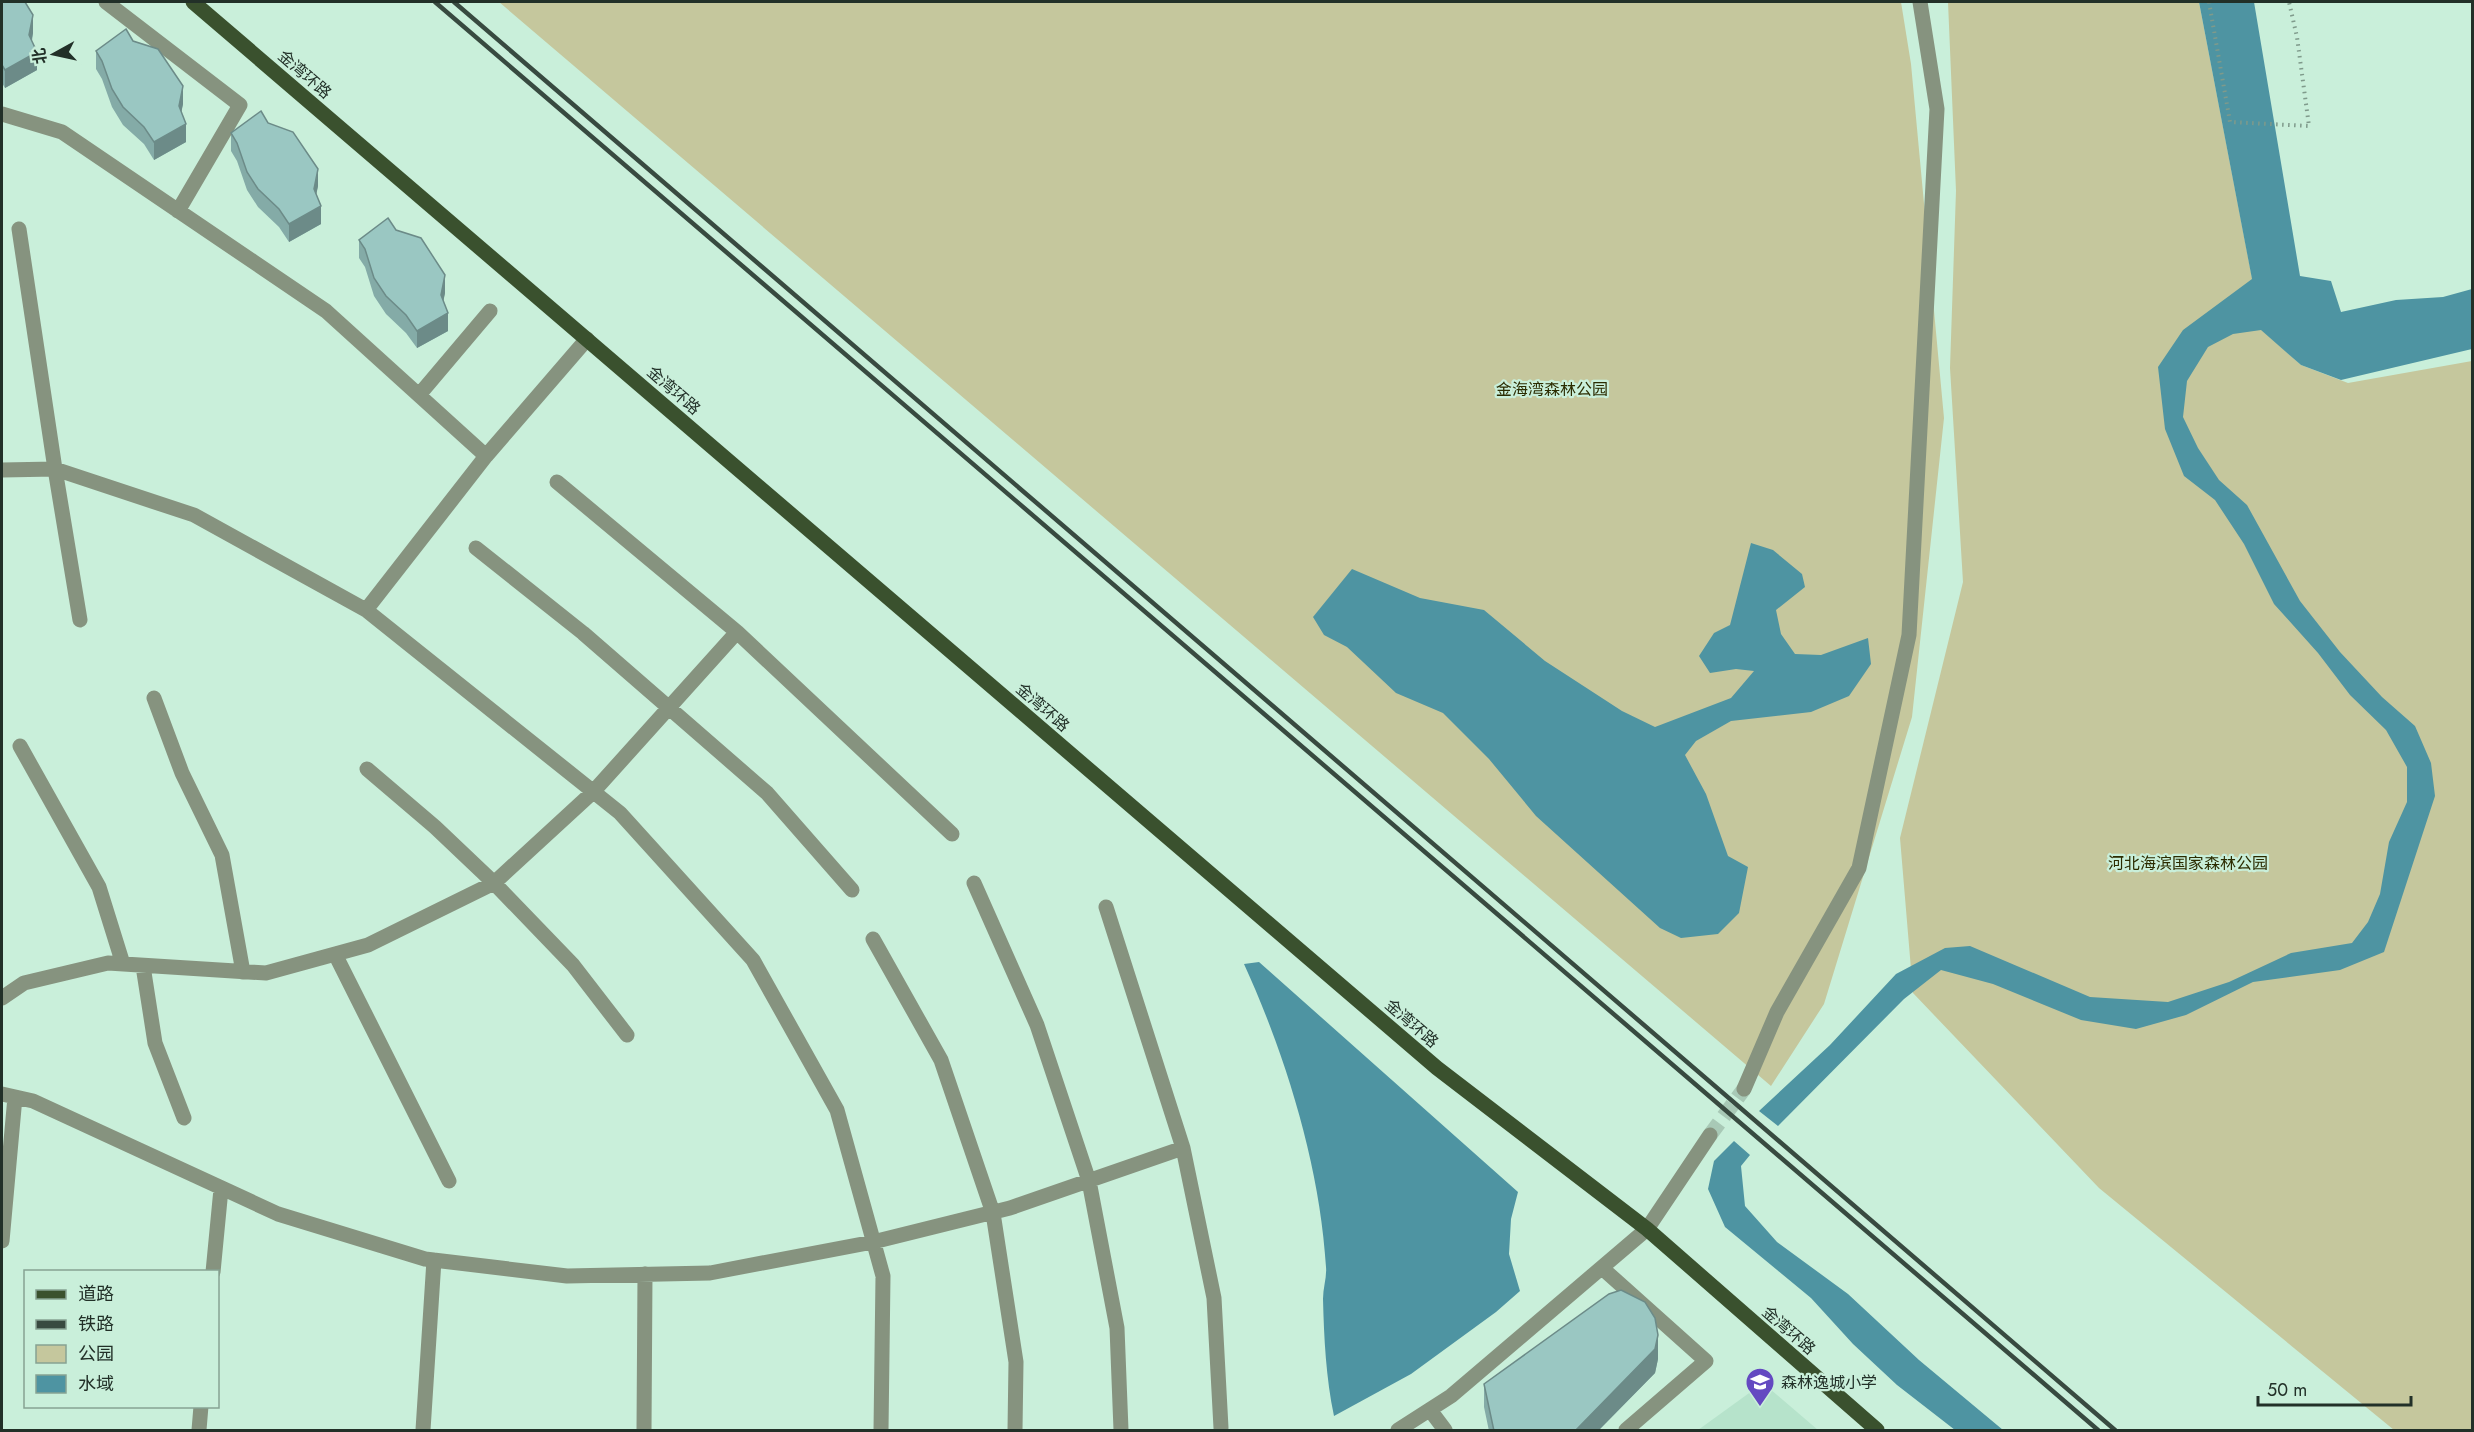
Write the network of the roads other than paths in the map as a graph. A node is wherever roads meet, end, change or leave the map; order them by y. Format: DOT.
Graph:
graph roads {
  1 [pos="106,2"];
  2 [pos="193,2"];
  3 [pos="1920,2"];
  4 [pos="2,114"];
  5 [pos="178,211"];
  6 [pos="19,230"];
  7 [pos="490,311"];
  8 [pos="587,339"];
  9 [pos="418,395"];
  10 [pos="486,456"];
  11 [pos="55,469"];
  12 [pos="2,470"];
  13 [pos="557,482"];
  14 [pos="477,549"];
  15 [pos="366,610"];
  16 [pos="80,620"];
  17 [pos="737,632"];
  18 [pos="154,698"];
  19 [pos="670,707"];
  20 [pos="20,746"];
  21 [pos="367,770"];
  22 [pos="593,792"];
  23 [pos="952,834"];
  24 [pos="494,883"];
  25 [pos="974,883"];
  26 [pos="852,890"];
  27 [pos="1106,907"];
  28 [pos="873,939"];
  29 [pos="335,954"];
  30 [pos="123,964"];
  31 [pos="143,966"];
  32 [pos="243,972"];
  33 [pos="2,998"];
  34 [pos="627,1035"];
  35 [pos="1744,1089"];
  36 [pos="8,1095"];
  37 [pos="184,1118"];
  38 [pos="1710,1135"];
  39 [pos="1183,1148"];
  40 [pos="448,1181"];
  41 [pos="1089,1181"];
  42 [pos="221,1189"];
  43 [pos="993,1213"];
  44 [pos="1647,1230"];
  45 [pos="2,1241"];
  46 [pos="873,1242"];
  47 [pos="434,1260"];
  48 [pos="1602,1268"];
  49 [pos="213,1270"];
  50 [pos="645,1274"];
  51 [pos="201,1408"];
  52 [pos="1430,1410"];
  53 [pos="1221,1428"];
  54 [pos="199,1431"];
  55 [pos="423,1431"];
  56 [pos="644,1431"];
  57 [pos="881,1431"];
  58 [pos="1015,1431"];
  59 [pos="1121,1431"];
  60 [pos="1398,1431"];
  61 [pos="1445,1431"];
  62 [pos="1626,1431"];
  63 [pos="1877,1431"];
  1 -- 5 [label="street"];
  2 -- 8 [label="main road, 金湾环路"];
  3 -- 35 [label="street"];
  4 -- 5 [label="street"];
  5 -- 9 [label="street"];
  6 -- 11 [label="street"];
  7 -- 9 [label="street"];
  8 -- 10 [label="street"];
  8 -- 44 [label="main road, 金湾环路"];
  9 -- 10 [label="street"];
  10 -- 15 [label="street"];
  11 -- 12 [label="street"];
  11 -- 15 [label="street"];
  11 -- 16 [label="street"];
  13 -- 17 [label="street"];
  14 -- 19 [label="street"];
  15 -- 22 [label="street"];
  17 -- 19 [label="street"];
  17 -- 23 [label="street"];
  18 -- 32 [label="street"];
  19 -- 22 [label="street"];
  19 -- 26 [label="street"];
  20 -- 30 [label="street"];
  21 -- 24 [label="street"];
  22 -- 24 [label="street"];
  22 -- 46 [label="street"];
  24 -- 29 [label="street"];
  24 -- 34 [label="street"];
  25 -- 41 [label="street"];
  27 -- 39 [label="street"];
  28 -- 43 [label="street"];
  29 -- 32 [label="street"];
  29 -- 40 [label="street"];
  30 -- 31 [label="street"];
  30 -- 33 [label="street"];
  31 -- 32 [label="street"];
  31 -- 37 [label="street"];
  36 -- 42 [label="street"];
  36 -- 45 [label="street"];
  38 -- 44 [label="street"];
  39 -- 41 [label="street"];
  39 -- 53 [label="street"];
  41 -- 43 [label="street"];
  41 -- 59 [label="street"];
  42 -- 47 [label="street"];
  42 -- 49 [label="street"];
  43 -- 46 [label="street"];
  43 -- 58 [label="street"];
  44 -- 48 [label="street"];
  44 -- 63 [label="main road, 金湾环路"];
  46 -- 50 [label="street"];
  46 -- 57 [label="street"];
  47 -- 50 [label="street"];
  47 -- 55 [label="street"];
  48 -- 52 [label="street"];
  48 -- 62 [label="street"];
  50 -- 56 [label="street"];
  51 -- 54 [label="street"];
  52 -- 60 [label="street"];
  52 -- 61 [label="street"];
}
